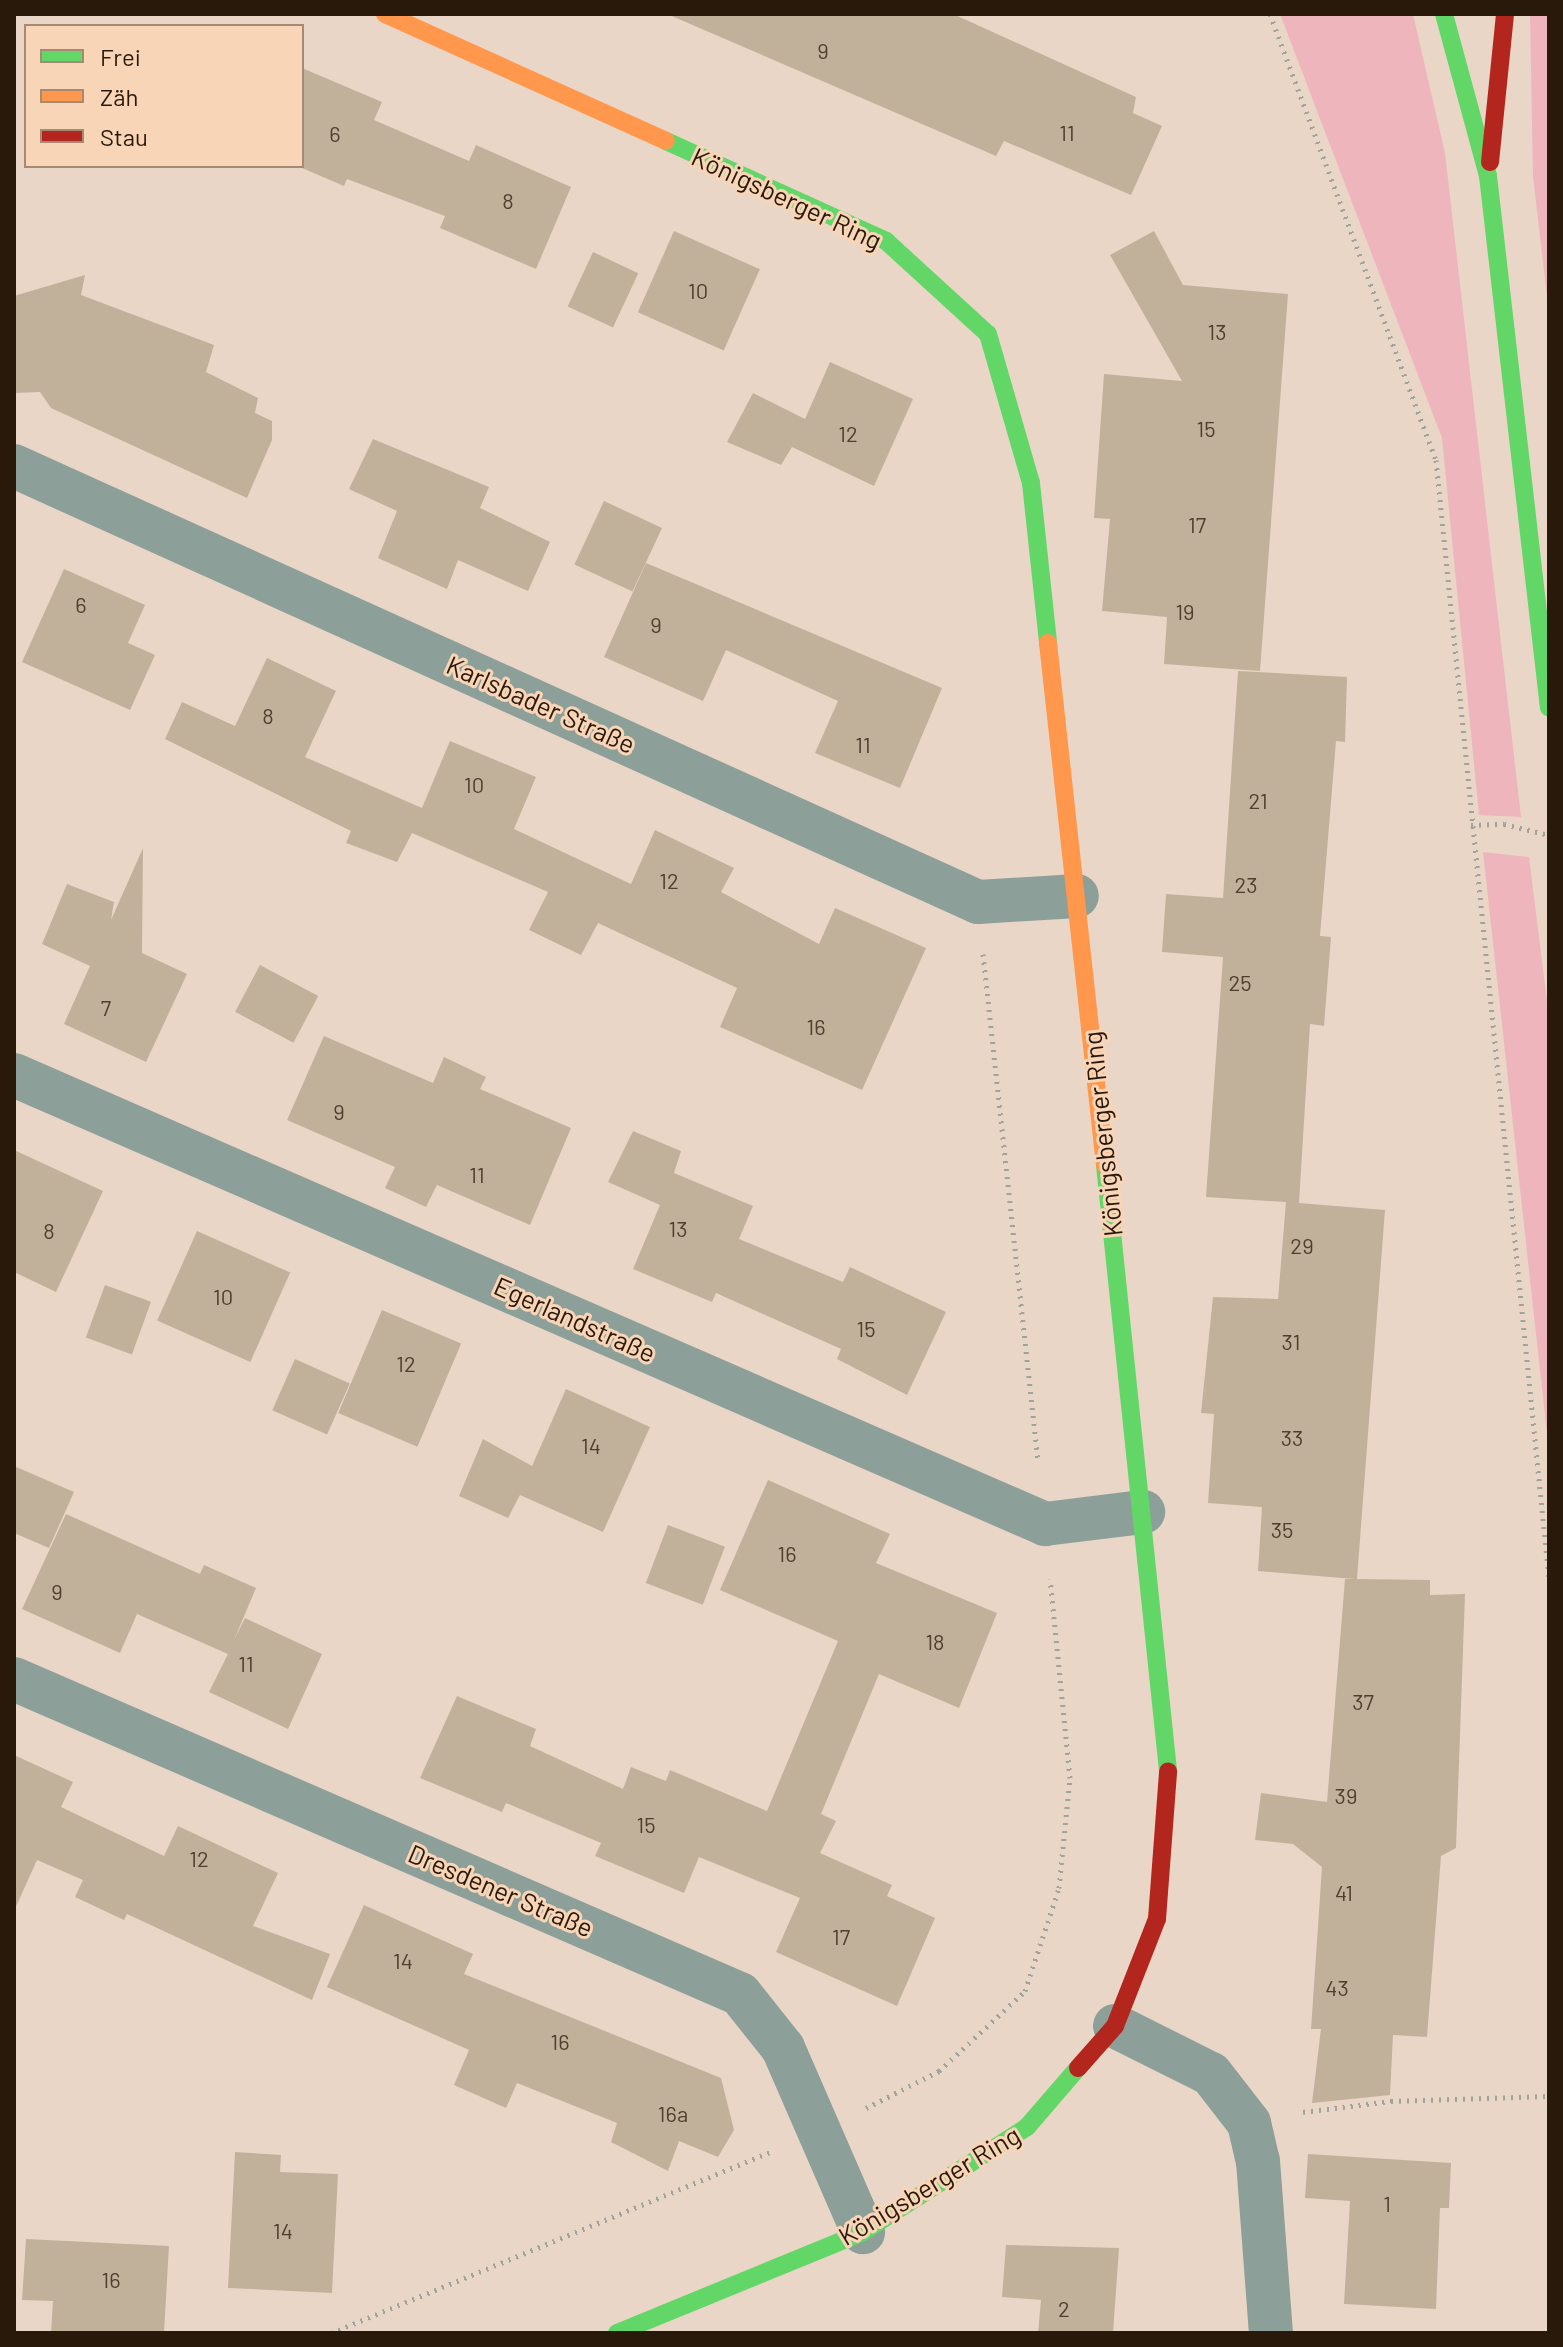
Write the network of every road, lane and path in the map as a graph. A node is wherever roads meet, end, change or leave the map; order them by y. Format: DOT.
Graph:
graph roads {
  1 [pos="385,14"];
  2 [pos="1270,14"];
  3 [pos="1444,14"];
  4 [pos="1505,14"];
  5 [pos="1488,176"];
  6 [pos="14,466"];
  7 [pos="1549,708"];
  8 [pos="1471,825"];
  9 [pos="1549,835"];
  10 [pos="1077,896"];
  11 [pos="978,902"];
  12 [pos="14,1075"];
  13 [pos="1143,1512"];
  14 [pos="1045,1524"];
  15 [pos="1549,1578"];
  16 [pos="14,1679"];
  17 [pos="1115,2026"];
  18 [pos="1549,2096"];
  19 [pos="1249,2123"];
  20 [pos="820,2131"];
  21 [pos="863,2232"];
  22 [pos="331,2333"];
  23 [pos="617,2333"];
  24 [pos="1271,2333"];
  1 -- 10 [label="street, Königsberger Ring"];
  2 -- 8 [label="path"];
  3 -- 5 [label="street"];
  4 -- 5 [label="street"];
  5 -- 7 [label="street"];
  6 -- 11 [label="street, Karlsbader Straße"];
  8 -- 9 [label="path"];
  8 -- 15 [label="path"];
  10 -- 11 [label="street, Karlsbader Straße"];
  10 -- 13 [label="street, Königsberger Ring"];
  11 -- 14 [label="path"];
  12 -- 14 [label="street, Egerlandstraße"];
  13 -- 14 [label="street"];
  13 -- 17 [label="street, Königsberger Ring"];
  14 -- 20 [label="path"];
  16 -- 20 [label="street, Dresdener Straße"];
  17 -- 19 [label="street"];
  17 -- 21 [label="street, Königsberger Ring"];
  18 -- 19 [label="path"];
  19 -- 24 [label="street"];
  20 -- 21 [label="street, Dresdener Straße"];
  20 -- 22 [label="path"];
  21 -- 23 [label="street, Königsberger Ring"];
}
